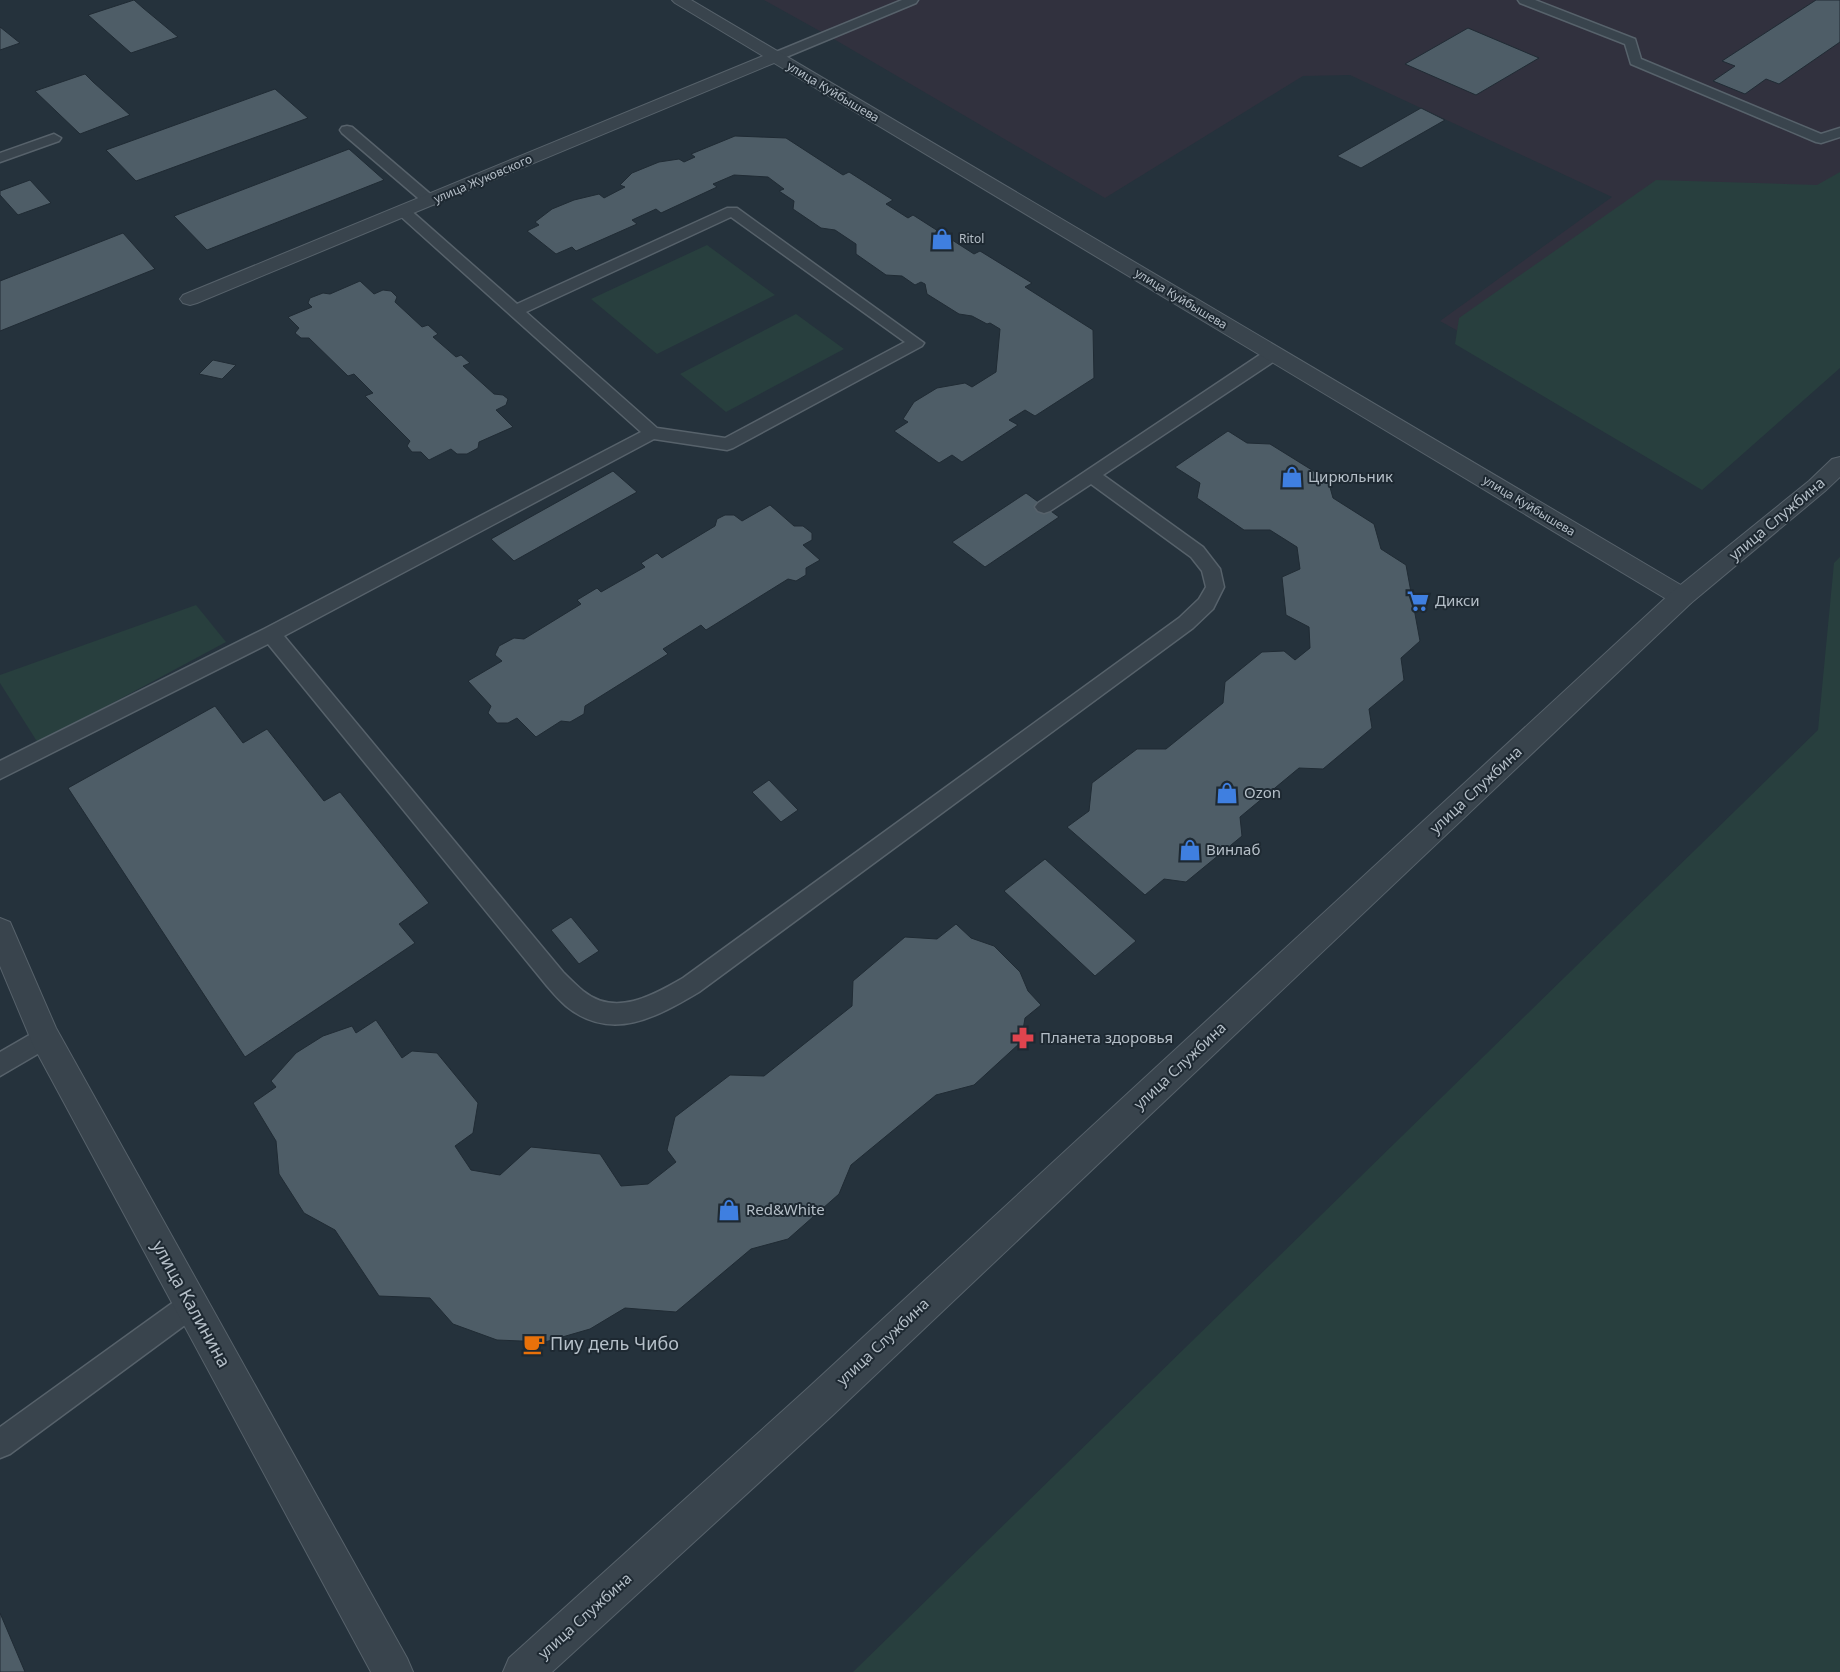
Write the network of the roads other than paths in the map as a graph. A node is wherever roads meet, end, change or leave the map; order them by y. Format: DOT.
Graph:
graph roads {
  1 [pos="680,0"];
  2 [pos="912,0"];
  3 [pos="1524,0"];
  4 [pos="775,57"];
  5 [pos="347,130"];
  6 [pos="1840,132"];
  7 [pos="54,138"];
  8 [pos="0,158"];
  9 [pos="430,200"];
  10 [pos="403,212"];
  11 [pos="190,299"];
  12 [pos="515,311"];
  13 [pos="1273,354"];
  14 [pos="652,433"];
  15 [pos="1840,464"];
  16 [pos="1091,475"];
  17 [pos="1044,507"];
  18 [pos="1682,597"];
  19 [pos="271,634"];
  20 [pos="0,772"];
  21 [pos="0,931"];
  22 [pos="45,1036"];
  23 [pos="0,1065"];
  24 [pos="191,1305"];
  25 [pos="0,1444"];
  26 [pos="393,1672"];
  27 [pos="523,1672"];
  1 -- 4 [label="street, улица Куйбышева"];
  2 -- 4 [label="lane"];
  3 -- 6 [label="lane"];
  4 -- 9 [label="street, улица Жуковского"];
  4 -- 13 [label="street, улица Куйбышева"];
  5 -- 9 [label="lane"];
  7 -- 8 [label="lane"];
  9 -- 10 [label="street, улица Жуковского"];
  10 -- 11 [label="street, улица Жуковского"];
  10 -- 12 [label="lane"];
  12 -- 14 [label="lane"];
  12 -- 14 [label="lane"];
  13 -- 16 [label="lane"];
  13 -- 18 [label="street, улица Куйбышева"];
  14 -- 19 [label="lane"];
  15 -- 18 [label="street, улица Службина"];
  16 -- 17 [label="lane"];
  16 -- 19 [label="lane"];
  18 -- 27 [label="street, улица Службина"];
  19 -- 20 [label="lane"];
  21 -- 22 [label="street, улица Калинина"];
  22 -- 23 [label="lane"];
  22 -- 24 [label="street, улица Калинина"];
  24 -- 25 [label="lane"];
  24 -- 26 [label="street, улица Калинина"];
}
